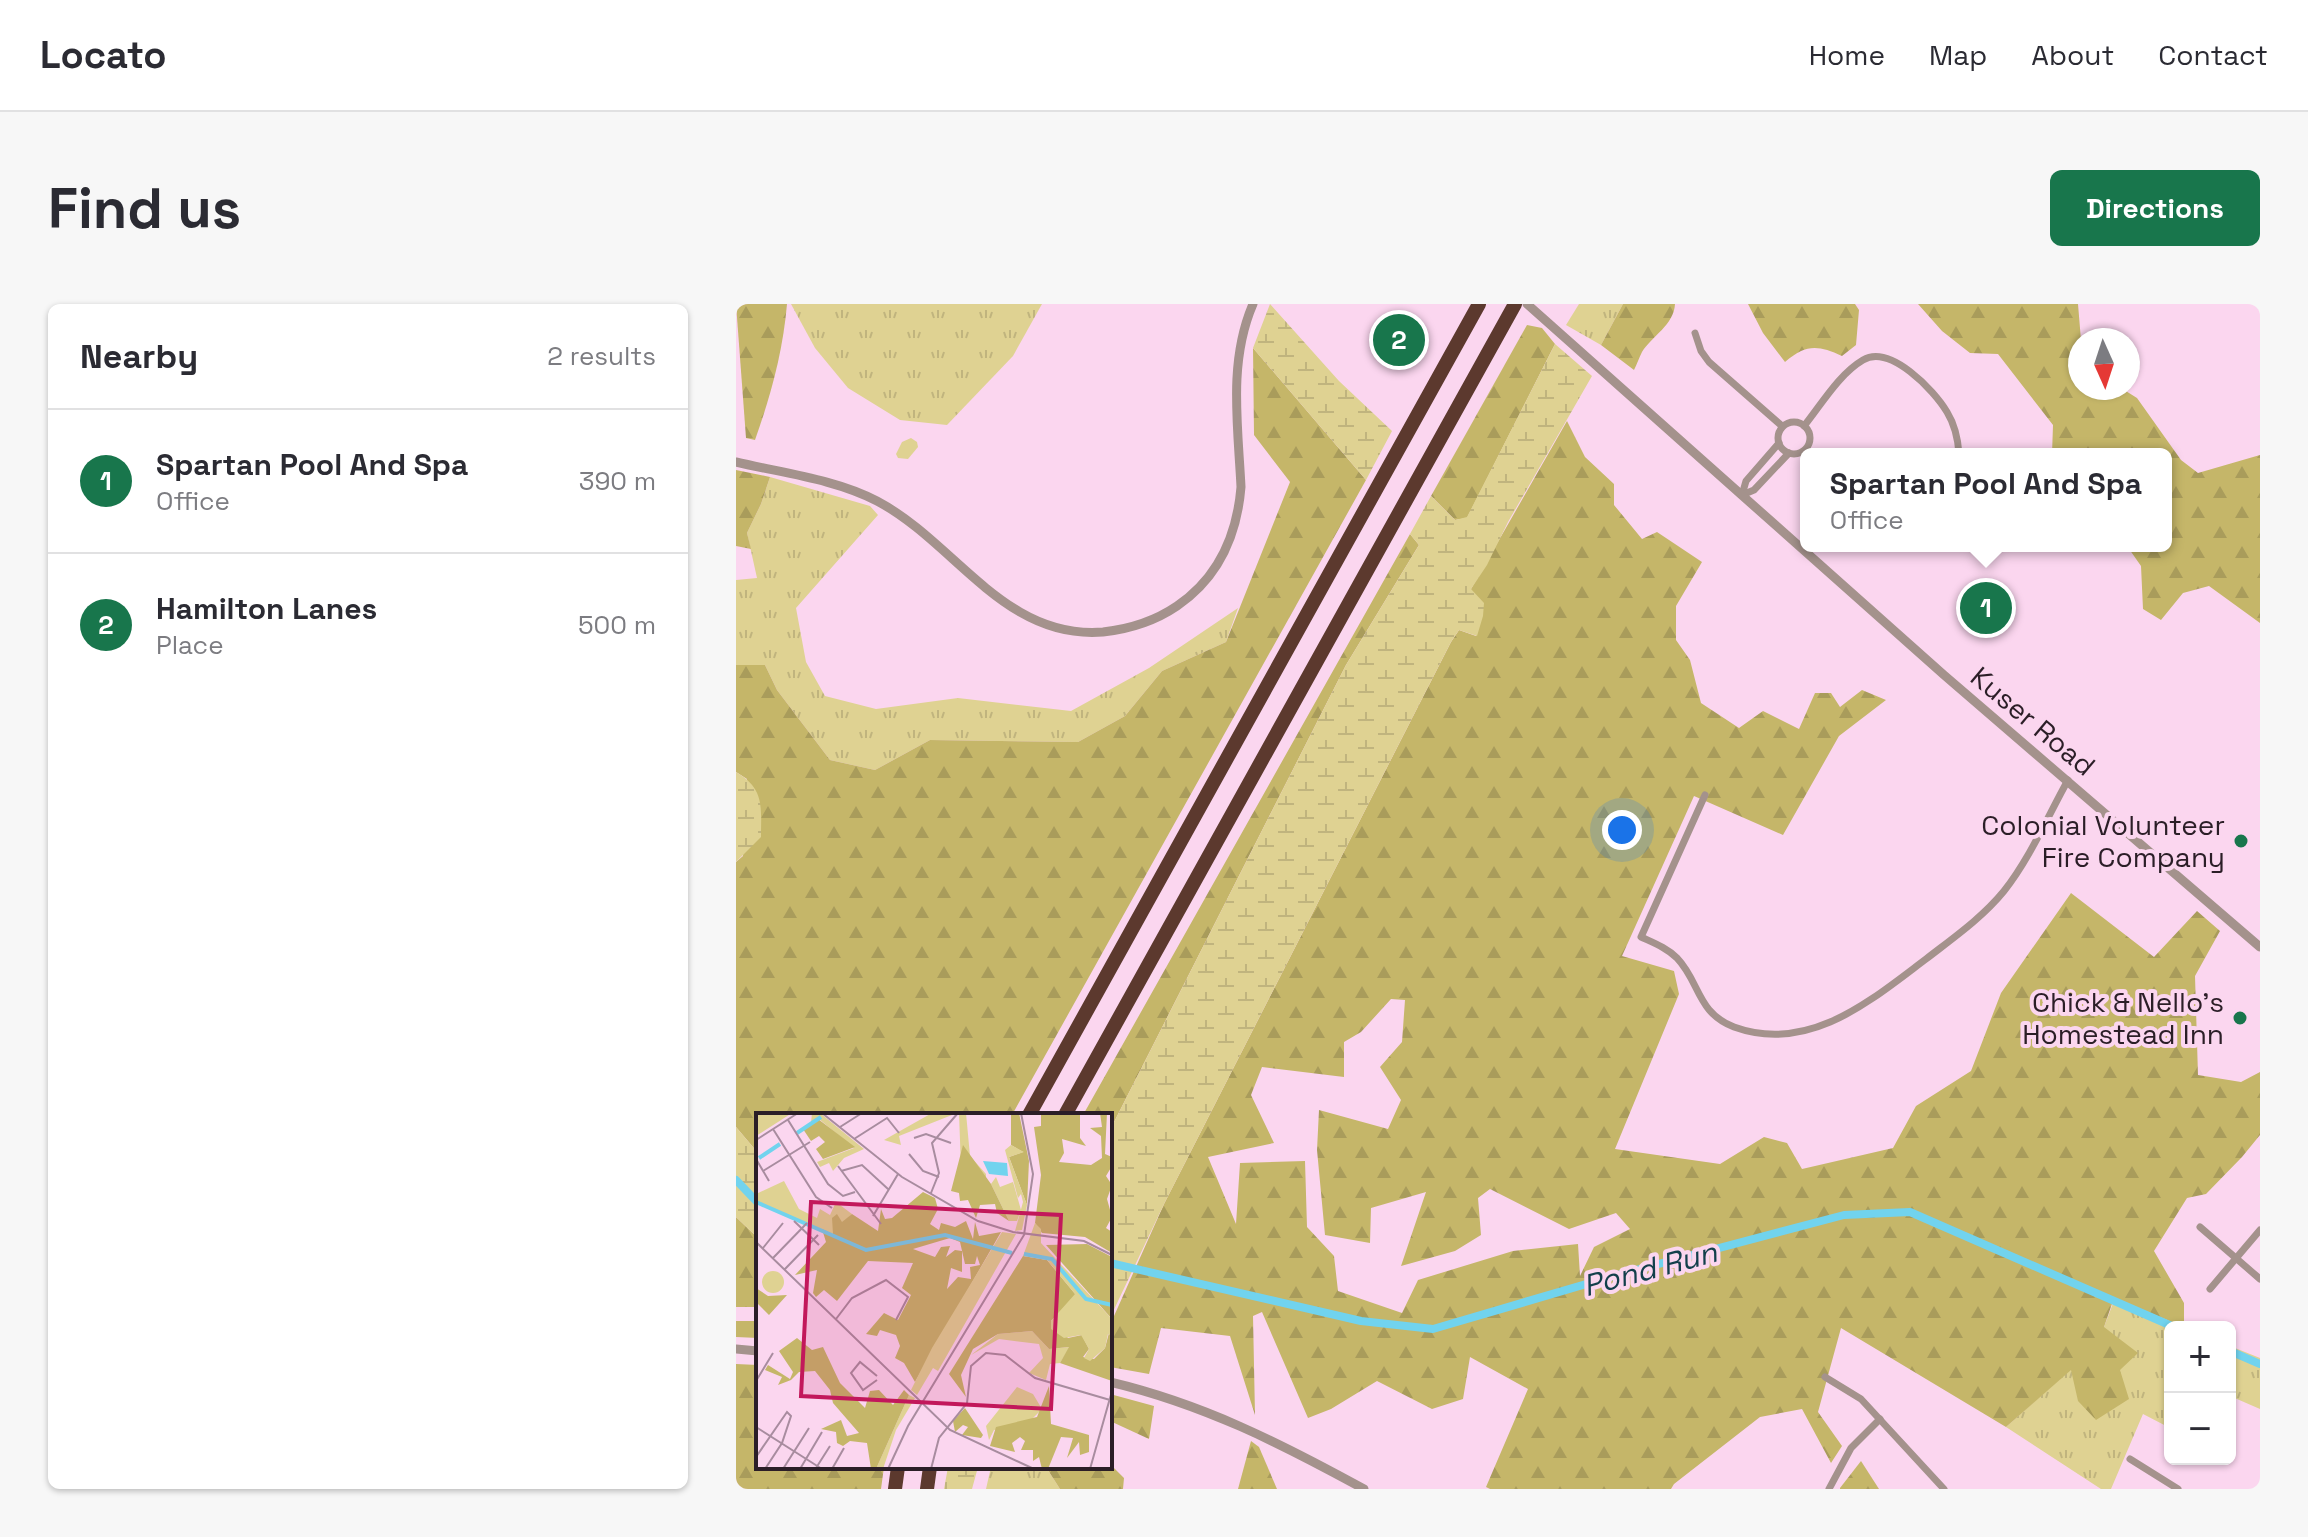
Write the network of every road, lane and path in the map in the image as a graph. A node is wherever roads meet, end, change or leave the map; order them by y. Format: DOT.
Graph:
graph roads {
  1 [pos="1253,304"];
  2 [pos="1479,304"];
  3 [pos="1515,304"];
  4 [pos="1527,304"];
  5 [pos="1695,333"];
  6 [pos="1782,426"];
  7 [pos="1804,426"];
  8 [pos="1779,443"];
  9 [pos="1808,448"];
  10 [pos="1958,448"];
  11 [pos="1789,453"];
  12 [pos="1800,453"];
  13 [pos="736,462"];
  14 [pos="1742,495"];
  15 [pos="1800,547"];
  16 [pos="1806,552"];
  17 [pos="2068,780"];
  18 [pos="1705,795"];
  19 [pos="2260,947"];
  20 [pos="1030,1113"];
  21 [pos="1066,1113"];
  22 [pos="2200,1227"];
  23 [pos="2260,1230"];
  24 [pos="2236,1258"];
  25 [pos="2260,1279"];
  26 [pos="2210,1289"];
  27 [pos="736,1349"];
  28 [pos="756,1351"];
  29 [pos="1825,1377"];
  30 [pos="1112,1383"];
  31 [pos="1880,1419"];
  32 [pos="2130,1459"];
  33 [pos="898,1469"];
  34 [pos="930,1469"];
  35 [pos="895,1489"];
  36 [pos="927,1489"];
  37 [pos="1364,1489"];
  38 [pos="1829,1489"];
  39 [pos="1944,1489"];
  40 [pos="2178,1489"];
  1 -- 13 [label="street"];
  2 -- 20 [label="highway"];
  3 -- 21 [label="highway"];
  4 -- 14 [label="street, Kuser Road"];
  5 -- 6 [label="street"];
  6 -- 7 [label="street"];
  6 -- 8 [label="street"];
  7 -- 9 [label="street"];
  7 -- 10 [label="street"];
  8 -- 11 [label="street"];
  8 -- 14 [label="street"];
  11 -- 12 [label="street"];
  11 -- 14 [label="street"];
  14 -- 15 [label="street, Kuser Road"];
  16 -- 17 [label="street, Kuser Road"];
  17 -- 18 [label="street"];
  17 -- 19 [label="street, Kuser Road"];
  22 -- 24 [label="street"];
  23 -- 24 [label="street"];
  24 -- 25 [label="street"];
  24 -- 26 [label="street"];
  27 -- 28 [label="street"];
  29 -- 31 [label="street"];
  30 -- 37 [label="street"];
  31 -- 38 [label="street"];
  31 -- 39 [label="street"];
  32 -- 40 [label="street"];
  33 -- 35 [label="highway"];
  34 -- 36 [label="highway"];
}
